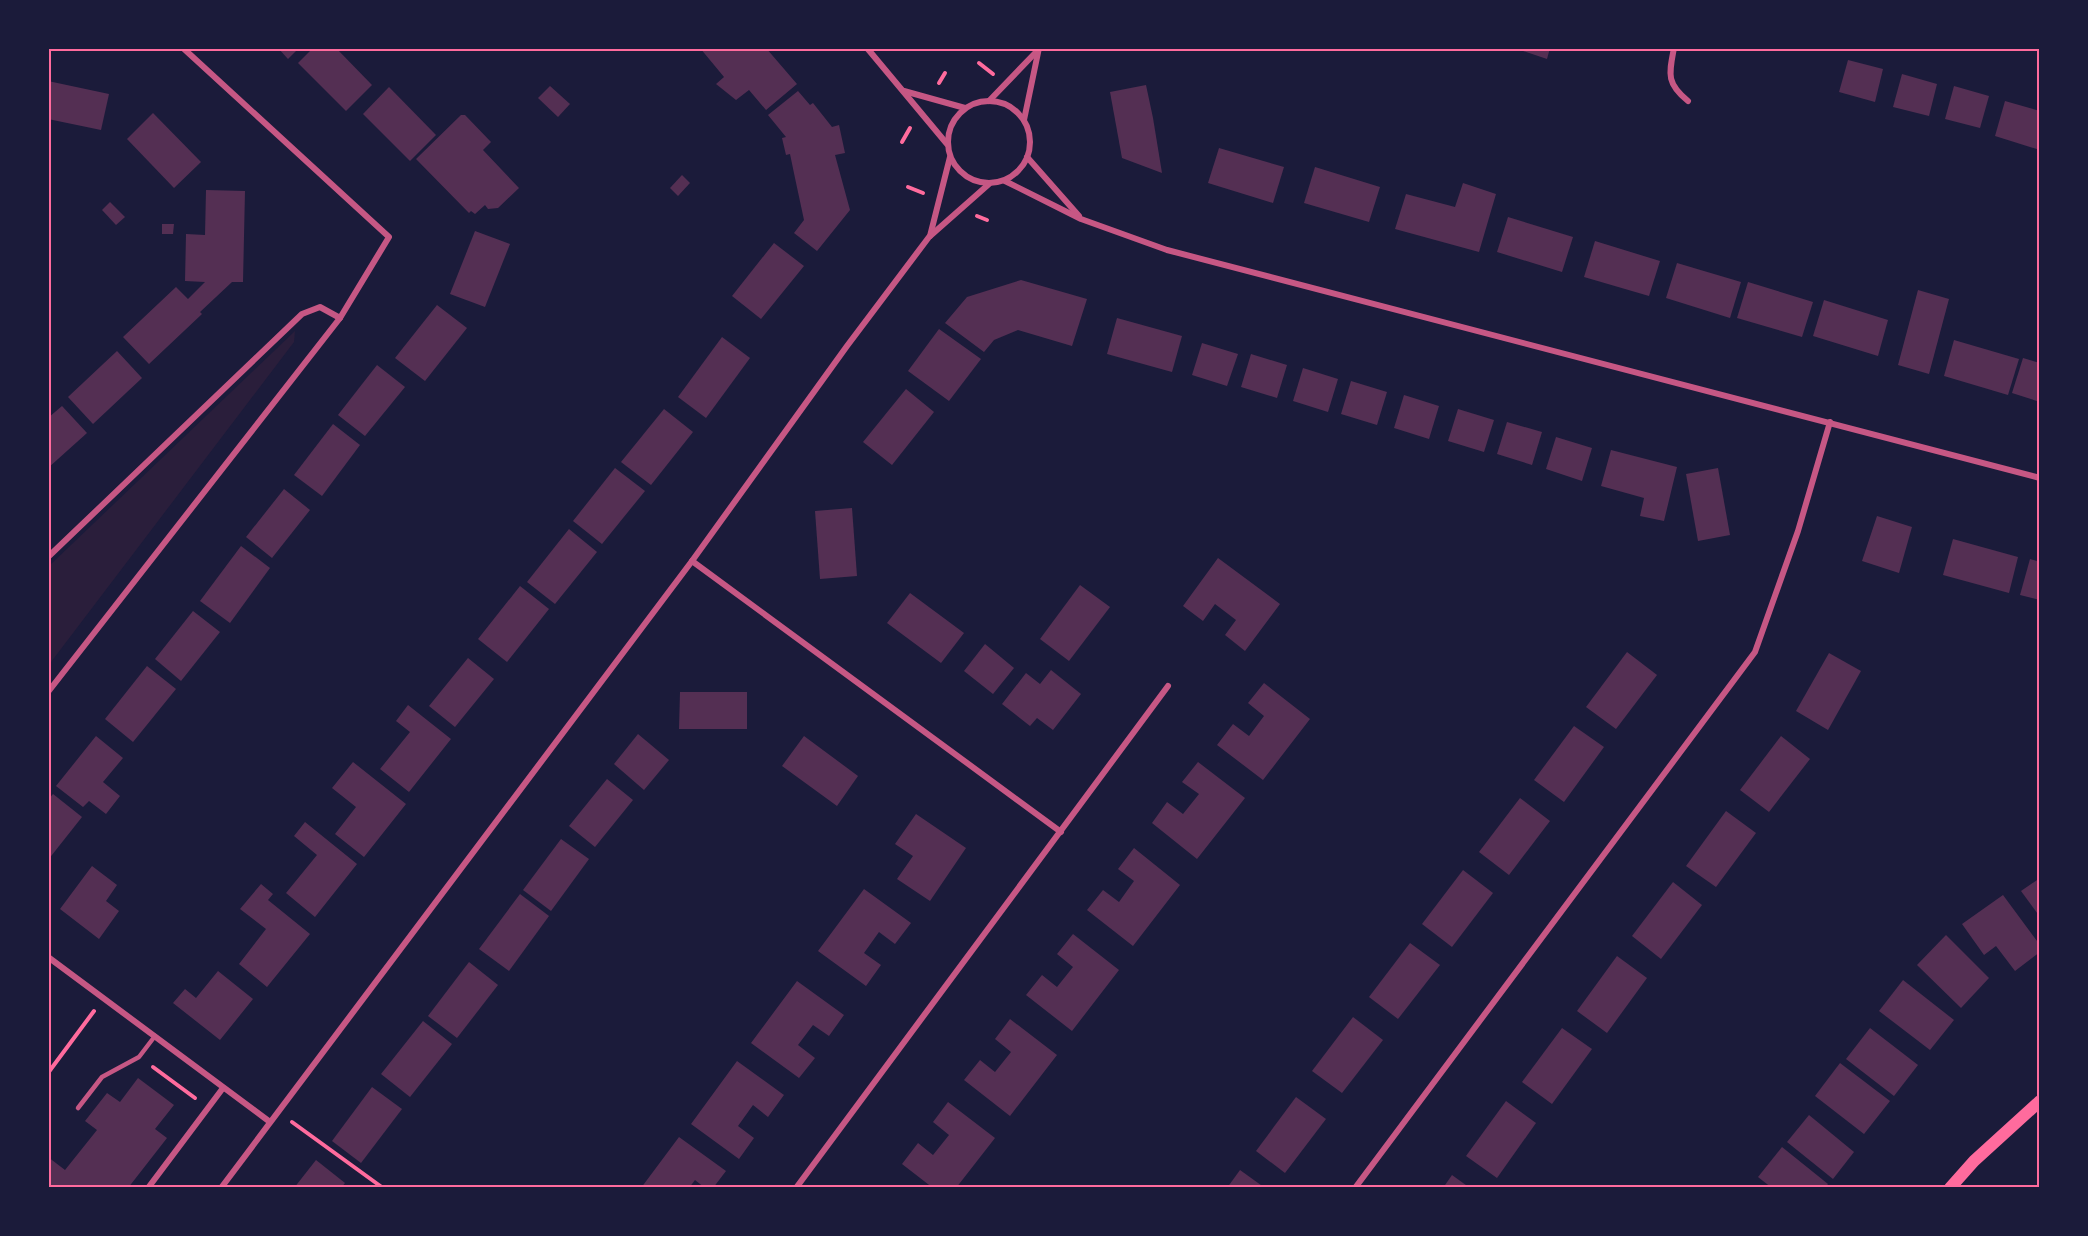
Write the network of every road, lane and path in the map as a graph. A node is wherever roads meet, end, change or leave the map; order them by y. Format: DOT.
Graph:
graph roads {
  1 [pos="183,48"];
  2 [pos="867,48"];
  3 [pos="1039,48"];
  4 [pos="1674,48"];
  5 [pos="979,63"];
  6 [pos="994,74"];
  7 [pos="904,91"];
  8 [pos="988,101"];
  9 [pos="1688,101"];
  10 [pos="965,108"];
  11 [pos="1024,120"];
  12 [pos="914,122"];
  13 [pos="902,142"];
  14 [pos="947,145"];
  15 [pos="950,157"];
  16 [pos="1028,158"];
  17 [pos="1005,181"];
  18 [pos="989,184"];
  19 [pos="908,187"];
  20 [pos="927,195"];
  21 [pos="976,216"];
  22 [pos="1081,219"];
  23 [pos="987,220"];
  24 [pos="929,237"];
  25 [pos="340,318"];
  26 [pos="1830,422"];
  27 [pos="2040,478"];
  28 [pos="48,557"];
  29 [pos="692,561"];
  30 [pos="1168,686"];
  31 [pos="48,692"];
  32 [pos="1061,832"];
  33 [pos="48,957"];
  34 [pos="104,999"];
  35 [pos="155,1036"];
  36 [pos="139,1057"];
  37 [pos="48,1073"];
  38 [pos="223,1088"];
  39 [pos="198,1101"];
  40 [pos="2040,1101"];
  41 [pos="78,1107"];
  42 [pos="270,1122"];
  43 [pos="152,1186"];
  44 [pos="221,1188"];
  45 [pos="383,1188"];
  46 [pos="796,1188"];
  47 [pos="1355,1188"];
  48 [pos="1950,1188"];
  1 -- 25 [label="street"];
  2 -- 7 [label="street"];
  3 -- 8 [label="street"];
  3 -- 11 [label="street"];
  4 -- 9 [label="street"];
  5 -- 6 [label="path"];
  7 -- 10 [label="street"];
  7 -- 14 [label="street"];
  8 -- 10 [label="street"];
  8 -- 11 [label="street"];
  10 -- 14 [label="street"];
  11 -- 16 [label="street"];
  12 -- 13 [label="path"];
  14 -- 15 [label="street"];
  15 -- 18 [label="street"];
  15 -- 24 [label="street"];
  16 -- 17 [label="street"];
  16 -- 22 [label="street"];
  17 -- 18 [label="street"];
  17 -- 22 [label="street"];
  18 -- 24 [label="street"];
  19 -- 20 [label="path"];
  21 -- 23 [label="path"];
  22 -- 26 [label="street"];
  24 -- 29 [label="street"];
  25 -- 28 [label="street"];
  25 -- 31 [label="street"];
  26 -- 27 [label="street"];
  26 -- 47 [label="street"];
  29 -- 32 [label="street"];
  29 -- 42 [label="street"];
  30 -- 32 [label="street"];
  32 -- 46 [label="street"];
  33 -- 34 [label="street"];
  34 -- 35 [label="street"];
  34 -- 37 [label="path"];
  35 -- 36 [label="lane"];
  35 -- 38 [label="street"];
  36 -- 39 [label="path"];
  36 -- 41 [label="lane"];
  38 -- 42 [label="street"];
  38 -- 43 [label="street"];
  40 -- 48 [label="main road"];
  42 -- 44 [label="street"];
  42 -- 45 [label="path"];
}
